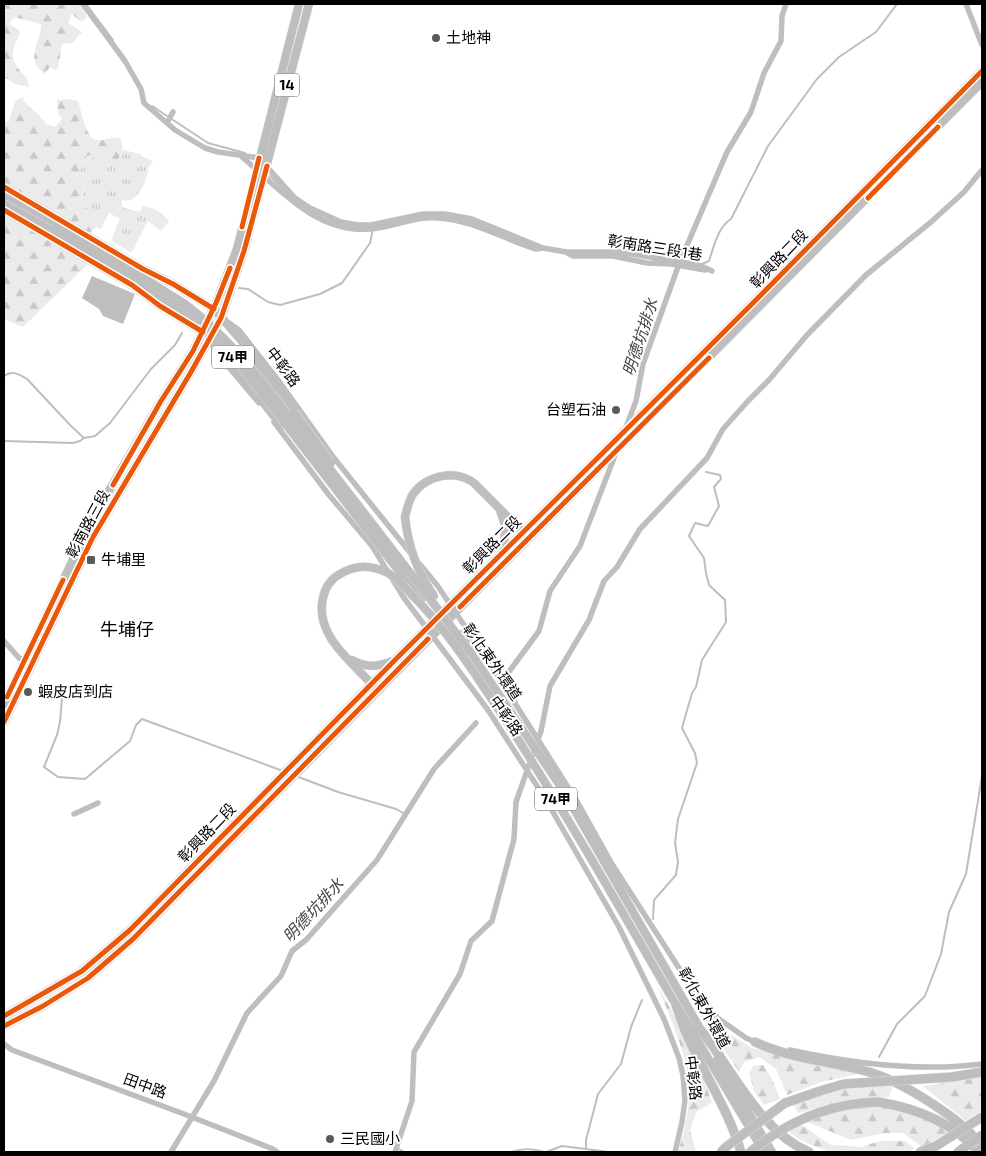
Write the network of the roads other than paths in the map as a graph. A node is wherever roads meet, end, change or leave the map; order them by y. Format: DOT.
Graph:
graph roads {
  1 [pos="83,4"];
  2 [pos="299,4"];
  3 [pos="309,4"];
  4 [pos="982,70"];
  5 [pos="982,82"];
  6 [pos="172,112"];
  7 [pos="167,123"];
  8 [pos="242,157"];
  9 [pos="259,158"];
  10 [pos="267,166"];
  11 [pos="256,169"];
  12 [pos="264,175"];
  13 [pos="4,187"];
  14 [pos="4,195"];
  15 [pos="4,204"];
  16 [pos="4,210"];
  17 [pos="543,248"];
  18 [pos="685,265"];
  19 [pos="214,309"];
  20 [pos="221,318"];
  21 [pos="203,332"];
  22 [pos="210,340"];
  23 [pos="334,458"];
  24 [pos="315,474"];
  25 [pos="353,480"];
  26 [pos="329,495"];
  27 [pos="349,499"];
  28 [pos="499,508"];
  29 [pos="522,532"];
  30 [pos="530,539"];
  31 [pos="504,551"];
  32 [pos="452,609"];
  33 [pos="431,614"];
  34 [pos="429,632"];
  35 [pos="4,641"];
  36 [pos="471,653"];
  37 [pos="348,658"];
  38 [pos="25,659"];
  39 [pos="395,660"];
  40 [pos="33,663"];
  41 [pos="372,685"];
  42 [pos="378,692"];
  43 [pos="4,704"];
  44 [pos="4,722"];
  45 [pos="98,804"];
  46 [pos="74,814"];
  47 [pos="676,1005"];
  48 [pos="4,1016"];
  49 [pos="4,1026"];
  50 [pos="699,1028"];
  51 [pos="755,1042"];
  52 [pos="4,1046"];
  53 [pos="982,1064"];
  54 [pos="982,1072"];
  55 [pos="982,1117"];
  56 [pos="982,1135"];
  57 [pos="982,1148"];
  58 [pos="277,1152"];
  59 [pos="675,1152"];
  60 [pos="721,1152"];
  61 [pos="741,1152"];
  62 [pos="750,1152"];
  63 [pos="764,1152"];
  64 [pos="772,1152"];
  65 [pos="809,1152"];
  66 [pos="920,1152"];
  67 [pos="958,1152"];
  68 [pos="977,1152"];
  1 -- 7 [label="street"];
  2 -- 9 [label="main road, 14"];
  3 -- 10 [label="main road, 14"];
  4 -- 29 [label="main road, 彰興路二段"];
  5 -- 30 [label="main road, 彰興路二段"];
  6 -- 7 [label="street"];
  7 -- 8 [label="street"];
  8 -- 9 [label="street"];
  8 -- 11 [label="street, 彰南路三段1巷"];
  9 -- 10 [label="street, 彰南路三段1巷"];
  9 -- 11 [label="main road, 14"];
  10 -- 12 [label="main road, 14"];
  10 -- 17 [label="street, 彰南路三段1巷"];
  11 -- 12 [label="street, 彰南路三段1巷"];
  11 -- 19 [label="main road, 彰南路三段 / 14"];
  12 -- 17 [label="street, 彰南路三段1巷"];
  12 -- 20 [label="main road, 彰南路三段 / 14"];
  13 -- 19 [label="main road"];
  14 -- 27 [label="main road, 彰化東外環道 / 74甲, bridge"];
  15 -- 27 [label="main road, 彰化東外環道 / 74甲, bridge"];
  16 -- 21 [label="main road, 74甲"];
  17 -- 18 [label="street, 彰南路三段1巷"];
  19 -- 20 [label="main road"];
  19 -- 21 [label="main road, 彰南路三段 / 14"];
  20 -- 22 [label="main road, 彰南路三段 / 14"];
  20 -- 23 [label="street, 中彰路"];
  20 -- 27 [label="main road, bridge"];
  21 -- 22 [label="main road"];
  21 -- 38 [label="main road, 彰南路三段 / 14"];
  22 -- 24 [label="street, 中彰路"];
  22 -- 27 [label="main road, bridge"];
  22 -- 40 [label="main road, 彰南路三段 / 14"];
  23 -- 24 [label="street"];
  23 -- 25 [label="street, 中彰路"];
  24 -- 26 [label="street, 中彰路"];
  25 -- 26 [label="street"];
  25 -- 32 [label="street, 中彰路"];
  26 -- 34 [label="street, 中彰路"];
  27 -- 33 [label="main road, 彰化東外環道 / 74甲, bridge"];
  27 -- 36 [label="main road, 彰化東外環道 / 74甲, bridge"];
  28 -- 29 [label="main road"];
  28 -- 31 [label="main road"];
  28 -- 36 [label="main road, bridge"];
  29 -- 30 [label="main road"];
  29 -- 31 [label="main road, 彰興路二段"];
  30 -- 32 [label="main road, 彰興路二段"];
  31 -- 32 [label="main road, 彰興路二段"];
  32 -- 34 [label="main road, 彰興路二段"];
  32 -- 51 [label="street, 中彰路"];
  33 -- 37 [label="main road, bridge"];
  33 -- 47 [label="main road, 彰化東外環道 / 74甲, bridge"];
  34 -- 39 [label="main road, 彰興路二段"];
  34 -- 42 [label="main road, 彰興路二段"];
  34 -- 59 [label="street, 中彰路"];
  35 -- 38 [label="street"];
  36 -- 50 [label="main road, 彰化東外環道 / 74甲"];
  37 -- 39 [label="main road"];
  37 -- 41 [label="main road"];
  38 -- 40 [label="street"];
  38 -- 43 [label="main road, 彰南路三段 / 14"];
  39 -- 41 [label="main road, 彰興路二段"];
  40 -- 44 [label="main road, 彰南路三段 / 14"];
  41 -- 42 [label="main road"];
  41 -- 48 [label="main road, 彰興路二段"];
  42 -- 49 [label="main road, 彰興路二段"];
  45 -- 46 [label="street"];
  47 -- 61 [label="highway"];
  47 -- 63 [label="main road, 彰化東外環道 / 74甲"];
  50 -- 64 [label="main road, 彰化東外環道 / 74甲"];
  50 -- 65 [label="highway"];
  51 -- 53 [label="street, 中彰路"];
  51 -- 57 [label="highway"];
  52 -- 58 [label="street, 田中路"];
  54 -- 60 [label="highway, bridge"];
  55 -- 66 [label="highway, bridge"];
  56 -- 67 [label="highway, bridge"];
  57 -- 68 [label="highway, bridge"];
  62 -- 68 [label="highway, bridge"];
}
